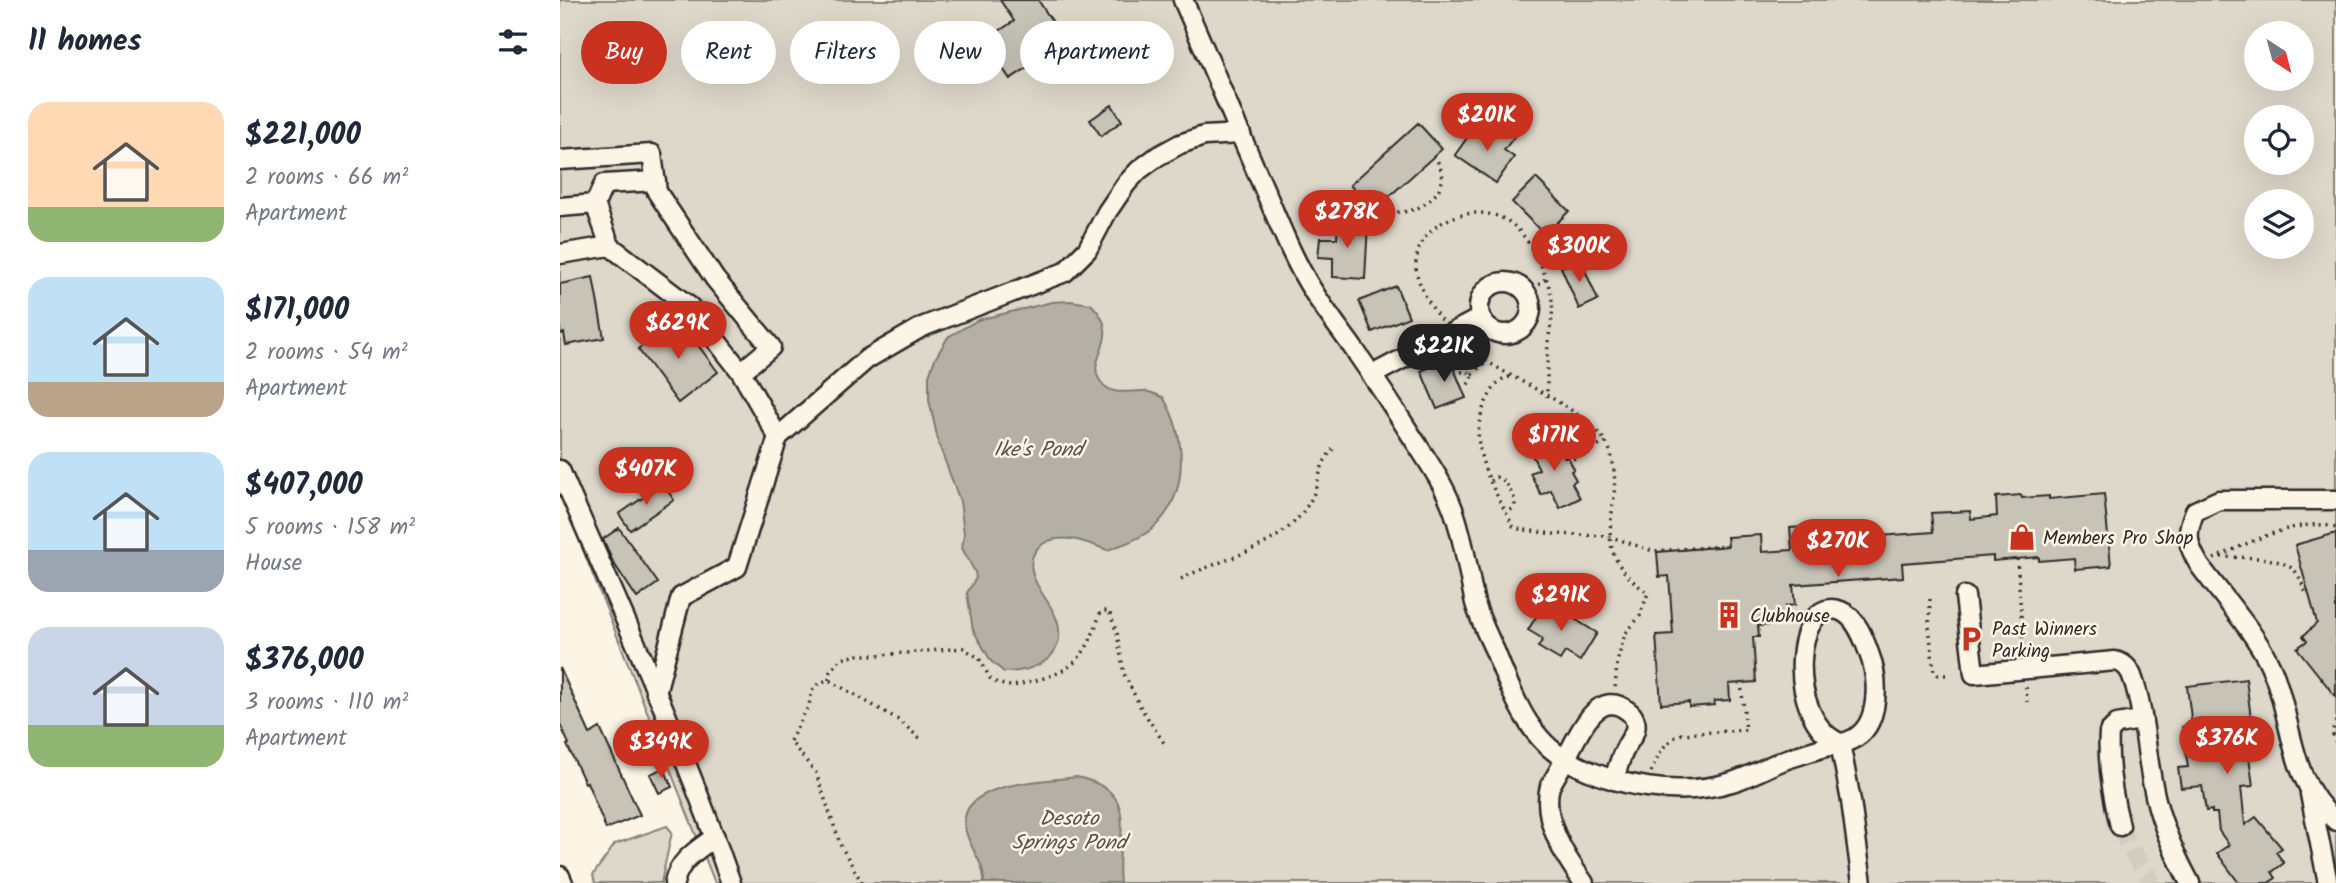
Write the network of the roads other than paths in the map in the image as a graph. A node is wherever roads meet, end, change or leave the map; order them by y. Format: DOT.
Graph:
graph roads {
  1 [pos="1183,0"];
  2 [pos="1241,134"];
  3 [pos="560,160"];
  4 [pos="656,181"];
  5 [pos="595,204"];
  6 [pos="560,207"];
  7 [pos="610,246"];
  8 [pos="560,254"];
  9 [pos="1480,318"];
  10 [pos="741,372"];
  11 [pos="1372,375"];
  12 [pos="778,437"];
  13 [pos="560,470"];
  14 [pos="2336,500"];
  15 [pos="1965,596"];
  16 [pos="656,693"];
  17 [pos="2141,720"];
  18 [pos="1840,743"];
  19 [pos="1565,760"];
  20 [pos="1614,780"];
  21 [pos="2310,790"];
  22 [pos="2336,821"];
  23 [pos="2120,826"];
  24 [pos="715,837"];
  25 [pos="560,876"];
  26 [pos="563,883"];
  27 [pos="674,883"];
  28 [pos="731,883"];
  29 [pos="1584,883"];
  30 [pos="1862,883"];
  31 [pos="2190,883"];
  32 [pos="2328,883"];
  1 -- 2 [label="street"];
  2 -- 11 [label="street"];
  2 -- 12 [label="street"];
  3 -- 4 [label="street"];
  4 -- 5 [label="street"];
  4 -- 10 [label="street"];
  5 -- 6 [label="street"];
  5 -- 7 [label="street"];
  7 -- 8 [label="street"];
  7 -- 10 [label="street"];
  9 -- 9 [label="street"];
  9 -- 11 [label="street"];
  10 -- 12 [label="street"];
  11 -- 19 [label="street"];
  12 -- 16 [label="street"];
  13 -- 16 [label="street"];
  14 -- 21 [label="street"];
  15 -- 17 [label="street"];
  16 -- 24 [label="street"];
  17 -- 23 [label="street"];
  17 -- 31 [label="street"];
  18 -- 18 [label="street"];
  18 -- 20 [label="street"];
  18 -- 30 [label="street"];
  19 -- 20 [label="street"];
  19 -- 20 [label="street"];
  19 -- 29 [label="street"];
  21 -- 22 [label="street"];
  21 -- 32 [label="street"];
  24 -- 27 [label="street"];
  24 -- 28 [label="street"];
  25 -- 26 [label="street"];
}
